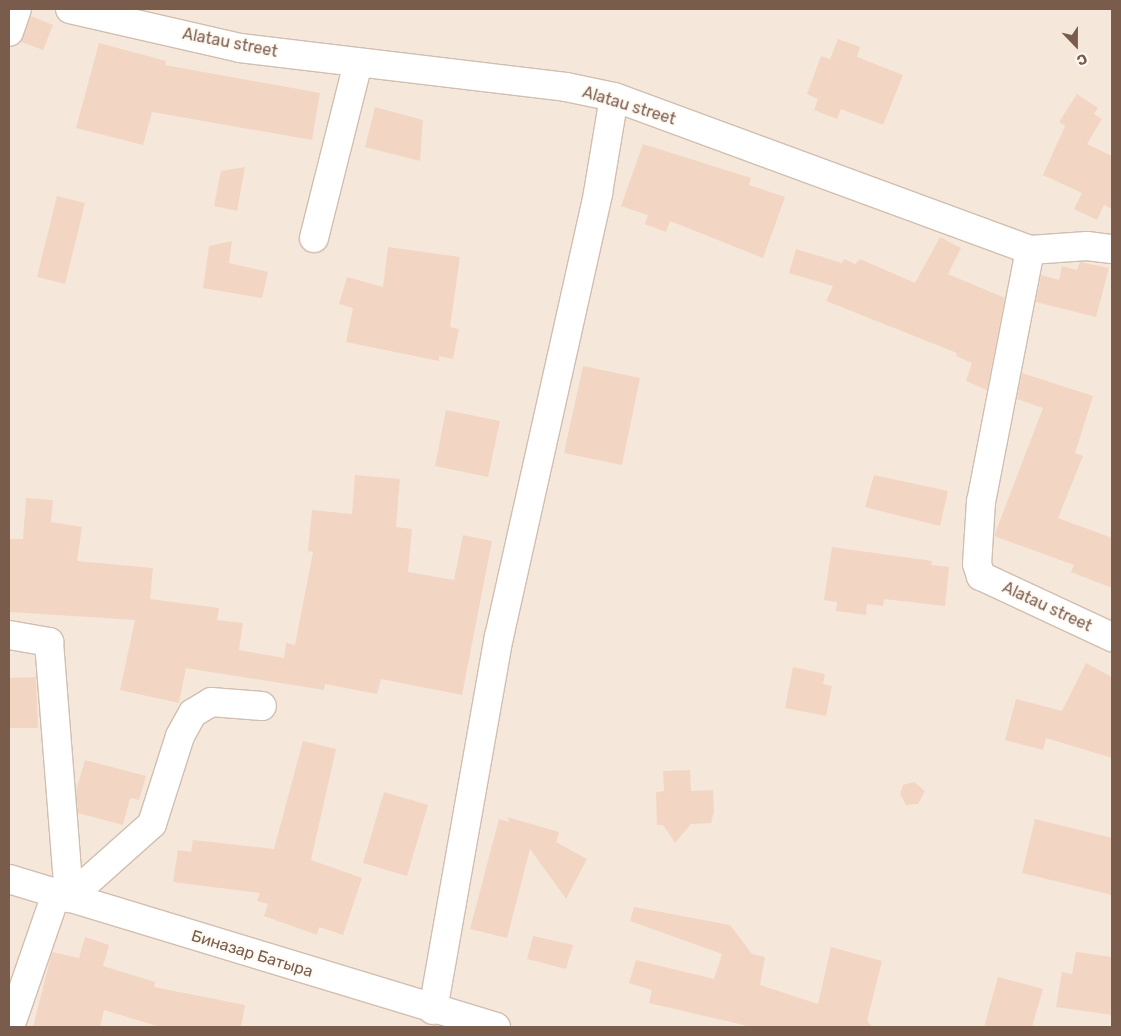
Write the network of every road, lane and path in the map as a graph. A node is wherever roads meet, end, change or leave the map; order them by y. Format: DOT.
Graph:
graph roads {
  1 [pos="17,9"];
  2 [pos="70,9"];
  3 [pos="9,32"];
  4 [pos="358,62"];
  5 [pos="614,97"];
  6 [pos="314,238"];
  7 [pos="1112,249"];
  8 [pos="1030,250"];
  9 [pos="9,635"];
  10 [pos="1112,637"];
  11 [pos="262,706"];
  12 [pos="9,879"];
  13 [pos="63,896"];
  14 [pos="433,1010"];
  15 [pos="10,1027"];
  16 [pos="491,1027"];
  1 -- 3 [label="street"];
  2 -- 4 [label="street, Alatau street"];
  4 -- 5 [label="street, Alatau street"];
  4 -- 6 [label="street"];
  5 -- 8 [label="street, Alatau street"];
  5 -- 14 [label="street"];
  7 -- 8 [label="street, Alatau street"];
  8 -- 10 [label="street, Alatau street"];
  9 -- 13 [label="street"];
  11 -- 13 [label="street"];
  12 -- 13 [label="street, Биназар Батыра"];
  13 -- 14 [label="street, Биназар Батыра"];
  13 -- 15 [label="street"];
  14 -- 16 [label="street, Биназар Батыра"];
}
